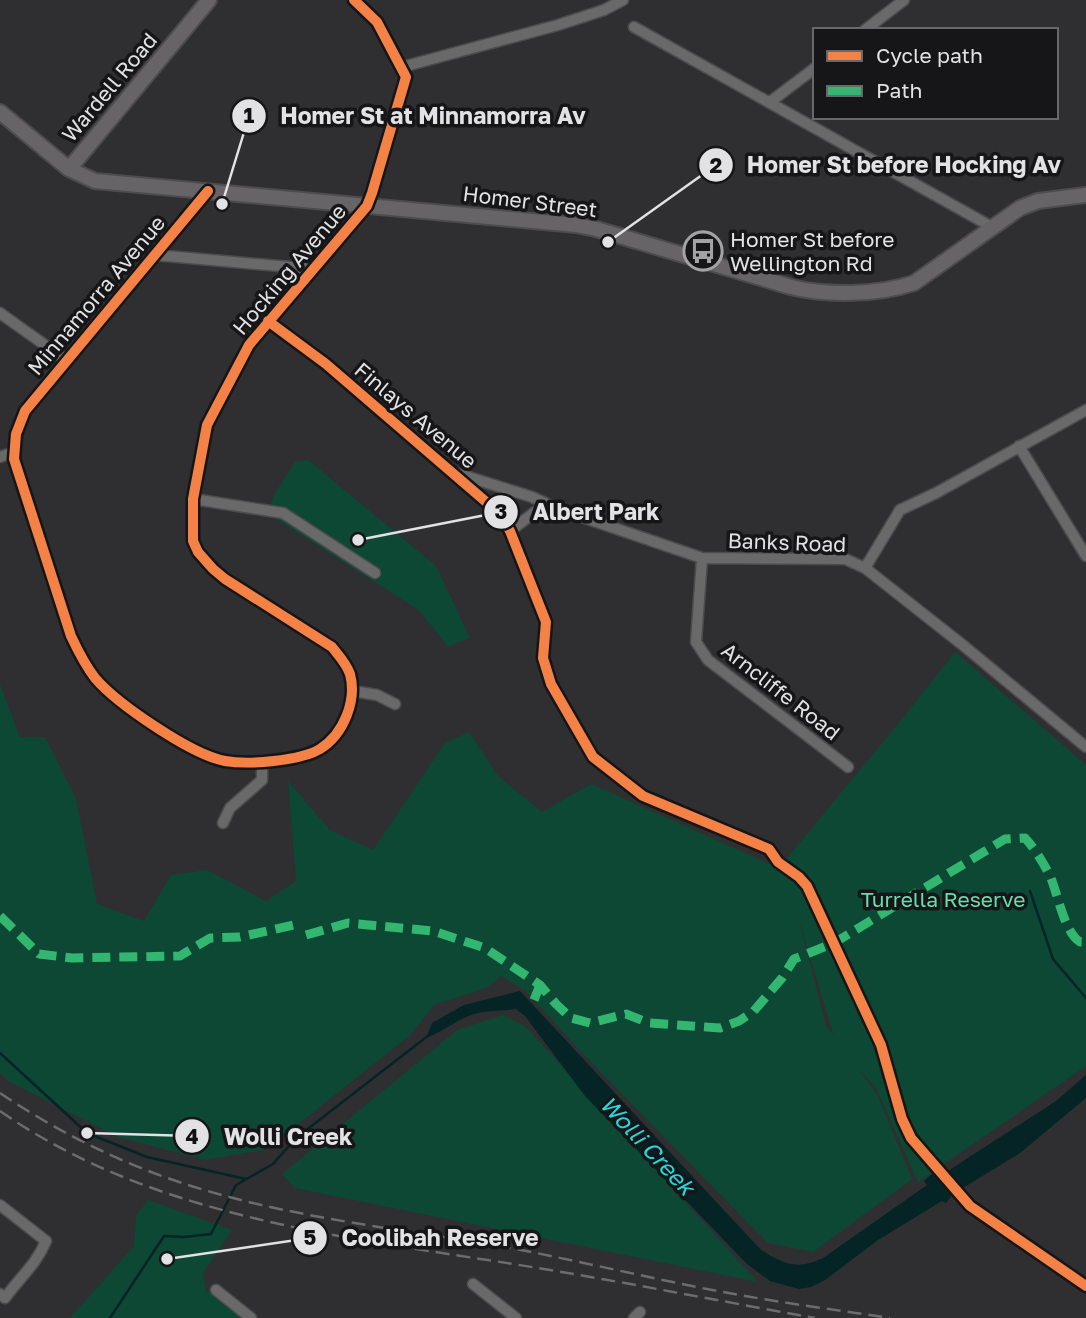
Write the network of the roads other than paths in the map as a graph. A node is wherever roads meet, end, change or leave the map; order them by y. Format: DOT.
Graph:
graph roads {
  1 [pos="209,0"];
  2 [pos="354,0"];
  3 [pos="623,0"];
  4 [pos="904,0"];
  5 [pos="634,27"];
  6 [pos="868,28"];
  7 [pos="402,67"];
  8 [pos="813,70"];
  9 [pos="770,102"];
  10 [pos="0,112"];
  11 [pos="69,169"];
  12 [pos="208,191"];
  13 [pos="1086,195"];
  14 [pos="366,206"];
  15 [pos="992,227"];
  16 [pos="155,255"];
  17 [pos="313,269"];
  18 [pos="0,313"];
  19 [pos="268,321"];
  20 [pos="66,360"];
  21 [pos="1086,410"];
  22 [pos="1019,446"];
  23 [pos="14,452"];
  24 [pos="0,457"];
  25 [pos="454,472"];
  26 [pos="193,499"];
  27 [pos="556,508"];
  28 [pos="510,531"];
  29 [pos="1086,556"];
  30 [pos="702,558"];
  31 [pos="865,568"];
  32 [pos="375,573"];
  33 [pos="353,691"];
  34 [pos="395,704"];
  35 [pos="1086,747"];
  36 [pos="262,761"];
  37 [pos="848,767"];
  38 [pos="223,822"];
  39 [pos="769,849"];
  40 [pos="0,1205"];
  41 [pos="970,1206"];
  42 [pos="473,1284"];
  43 [pos="1086,1286"];
  44 [pos="216,1290"];
  45 [pos="0,1294"];
  46 [pos="251,1318"];
  47 [pos="516,1318"];
  1 -- 11 [label="main road, Wardell Road"];
  2 -- 7 [label="street"];
  3 -- 7 [label="street"];
  4 -- 6 [label="street"];
  5 -- 9 [label="street"];
  7 -- 14 [label="street"];
  8 -- 9 [label="street"];
  9 -- 15 [label="street"];
  10 -- 11 [label="main road, Homer Street"];
  11 -- 12 [label="main road, Homer Street"];
  12 -- 14 [label="main road, Homer Street"];
  12 -- 16 [label="street, Minnamorra Avenue"];
  13 -- 15 [label="main road, Homer Street"];
  14 -- 15 [label="main road, Homer Street"];
  14 -- 17 [label="street, Hocking Avenue"];
  16 -- 17 [label="street"];
  16 -- 20 [label="street, Minnamorra Avenue"];
  17 -- 19 [label="street, Hocking Avenue"];
  18 -- 20 [label="street"];
  19 -- 25 [label="street, Finlays Avenue"];
  19 -- 26 [label="street, Hocking Avenue"];
  20 -- 23 [label="street, Minnamorra Avenue"];
  21 -- 22 [label="street"];
  22 -- 29 [label="street"];
  22 -- 31 [label="street"];
  23 -- 24 [label="street"];
  23 -- 36 [label="street, Minnamorra Avenue"];
  25 -- 27 [label="street, Banks Road"];
  25 -- 28 [label="street, Finlays Avenue"];
  26 -- 32 [label="street"];
  26 -- 33 [label="street, Hocking Avenue"];
  27 -- 28 [label="street"];
  27 -- 30 [label="street, Banks Road"];
  28 -- 39 [label="street, Finlays Avenue"];
  30 -- 31 [label="street, Banks Road"];
  30 -- 37 [label="street, Arncliffe Road"];
  31 -- 35 [label="street, Banks Road"];
  33 -- 34 [label="street"];
  33 -- 36 [label="street, Minnamorra Avenue"];
  36 -- 38 [label="street"];
  40 -- 45 [label="street"];
  41 -- 43 [label="street"];
  42 -- 47 [label="street"];
  44 -- 46 [label="street"];
}
